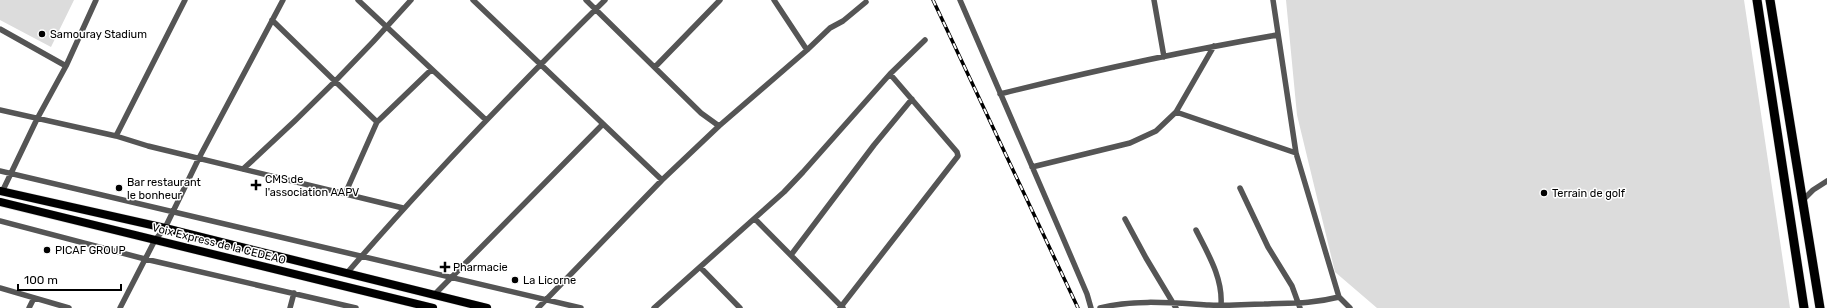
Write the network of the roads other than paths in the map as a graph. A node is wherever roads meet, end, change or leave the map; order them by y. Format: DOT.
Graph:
graph roads {
  1 [pos="96,0"];
  2 [pos="185,0"];
  3 [pos="283,0"];
  4 [pos="358,0"];
  5 [pos="411,0"];
  6 [pos="473,0"];
  7 [pos="586,0"];
  8 [pos="604,0"];
  9 [pos="720,0"];
  10 [pos="774,0"];
  11 [pos="960,0"];
  12 [pos="1154,0"];
  13 [pos="1273,0"];
  14 [pos="1757,0"];
  15 [pos="1770,0"];
  16 [pos="866,2"];
  17 [pos="595,9"];
  18 [pos="272,20"];
  19 [pos="386,28"];
  20 [pos="0,29"];
  21 [pos="1278,35"];
  22 [pos="925,40"];
  23 [pos="1214,46"];
  24 [pos="807,50"];
  25 [pos="1164,56"];
  26 [pos="541,64"];
  27 [pos="66,66"];
  28 [pos="656,67"];
  29 [pos="431,70"];
  30 [pos="890,74"];
  31 [pos="334,80"];
  32 [pos="1000,94"];
  33 [pos="912,99"];
  34 [pos="0,110"];
  35 [pos="1176,112"];
  36 [pos="37,119"];
  37 [pos="486,120"];
  38 [pos="377,122"];
  39 [pos="603,124"];
  40 [pos="719,126"];
  41 [pos="116,136"];
  42 [pos="1296,153"];
  43 [pos="199,158"];
  44 [pos="1032,167"];
  45 [pos="243,169"];
  46 [pos="0,171"];
  47 [pos="11,174"];
  48 [pos="662,180"];
  49 [pos="1827,181"];
  50 [pos="1240,188"];
  51 [pos="1,191"];
  52 [pos="345,194"];
  53 [pos="1803,200"];
  54 [pos="0,202"];
  55 [pos="403,208"];
  56 [pos="172,212"];
  57 [pos="755,219"];
  58 [pos="1125,219"];
  59 [pos="0,221"];
  60 [pos="165,228"];
  61 [pos="1196,230"];
  62 [pos="155,240"];
  63 [pos="792,255"];
  64 [pos="361,257"];
  65 [pos="145,259"];
  66 [pos="700,266"];
  67 [pos="348,273"];
  68 [pos="451,277"];
  69 [pos="0,288"];
  70 [pos="294,293"];
  71 [pos="434,295"];
  72 [pos="1339,297"];
  73 [pos="34,298"];
  74 [pos="545,299"];
  75 [pos="1220,305"];
  76 [pos="1175,306"];
  77 [pos="1299,306"];
  78 [pos="841,307"];
  79 [pos="1230,307"];
  80 [pos="29,308"];
  81 [pos="69,308"];
  82 [pos="120,308"];
  83 [pos="290,308"];
  84 [pos="356,308"];
  85 [pos="433,308"];
  86 [pos="488,308"];
  87 [pos="538,308"];
  88 [pos="581,308"];
  89 [pos="654,308"];
  90 [pos="740,308"];
  91 [pos="1091,308"];
  92 [pos="1100,308"];
  93 [pos="1350,308"];
  94 [pos="1804,308"];
  95 [pos="1820,308"];
  1 -- 27 [label="street"];
  2 -- 41 [label="street"];
  3 -- 18 [label="street"];
  4 -- 19 [label="street"];
  5 -- 19 [label="street"];
  6 -- 26 [label="street"];
  7 -- 17 [label="street"];
  8 -- 17 [label="street"];
  9 -- 28 [label="street"];
  10 -- 24 [label="street"];
  11 -- 32 [label="street"];
  12 -- 25 [label="street"];
  13 -- 21 [label="street"];
  14 -- 94 [label="highway"];
  15 -- 53 [label="highway"];
  16 -- 24 [label="street"];
  17 -- 26 [label="street"];
  17 -- 28 [label="street"];
  18 -- 31 [label="street"];
  18 -- 43 [label="street"];
  19 -- 29 [label="street"];
  19 -- 31 [label="street"];
  20 -- 27 [label="street"];
  21 -- 23 [label="street"];
  21 -- 42 [label="street"];
  22 -- 30 [label="street"];
  23 -- 25 [label="street"];
  23 -- 35 [label="street"];
  24 -- 40 [label="street"];
  25 -- 32 [label="street"];
  26 -- 37 [label="street"];
  26 -- 39 [label="street"];
  27 -- 36 [label="street"];
  28 -- 40 [label="street"];
  29 -- 37 [label="street"];
  29 -- 38 [label="street"];
  30 -- 33 [label="street"];
  30 -- 57 [label="street"];
  31 -- 38 [label="street"];
  31 -- 45 [label="street"];
  32 -- 44 [label="street"];
  33 -- 63 [label="street"];
  33 -- 78 [label="street"];
  34 -- 36 [label="street"];
  35 -- 42 [label="street"];
  35 -- 44 [label="street"];
  36 -- 41 [label="street"];
  36 -- 47 [label="street"];
  37 -- 55 [label="street"];
  38 -- 52 [label="street"];
  39 -- 48 [label="street"];
  39 -- 68 [label="street"];
  40 -- 48 [label="street"];
  41 -- 43 [label="street"];
  42 -- 72 [label="street"];
  43 -- 45 [label="street"];
  43 -- 56 [label="street"];
  44 -- 91 [label="street"];
  45 -- 52 [label="street"];
  46 -- 47 [label="street"];
  47 -- 51 [label="street"];
  47 -- 56 [label="street"];
  48 -- 74 [label="street"];
  49 -- 53 [label="street"];
  50 -- 77 [label="street"];
  51 -- 60 [label="main road"];
  52 -- 55 [label="street"];
  53 -- 95 [label="highway"];
  54 -- 62 [label="main road, Voix Express de la CEDEAO"];
  55 -- 64 [label="street"];
  56 -- 60 [label="street"];
  56 -- 64 [label="street"];
  57 -- 63 [label="street"];
  57 -- 66 [label="street"];
  58 -- 76 [label="street"];
  59 -- 65 [label="street"];
  60 -- 62 [label="street"];
  60 -- 67 [label="main road"];
  61 -- 75 [label="street"];
  62 -- 65 [label="street"];
  62 -- 85 [label="main road, Voix Express de la CEDEAO"];
  63 -- 78 [label="street"];
  64 -- 67 [label="street"];
  64 -- 68 [label="street"];
  65 -- 70 [label="street"];
  65 -- 82 [label="street"];
  66 -- 89 [label="street"];
  66 -- 90 [label="street"];
  67 -- 71 [label="main road"];
  68 -- 71 [label="street"];
  68 -- 74 [label="street"];
  69 -- 73 [label="street"];
  70 -- 83 [label="street"];
  70 -- 84 [label="street"];
  71 -- 86 [label="main road"];
  72 -- 77 [label="street"];
  72 -- 93 [label="street"];
  73 -- 80 [label="street"];
  73 -- 81 [label="street"];
  74 -- 87 [label="street"];
  74 -- 88 [label="street"];
  75 -- 76 [label="street"];
  75 -- 79 [label="street"];
  76 -- 92 [label="street"];
  77 -- 79 [label="street"];
}
